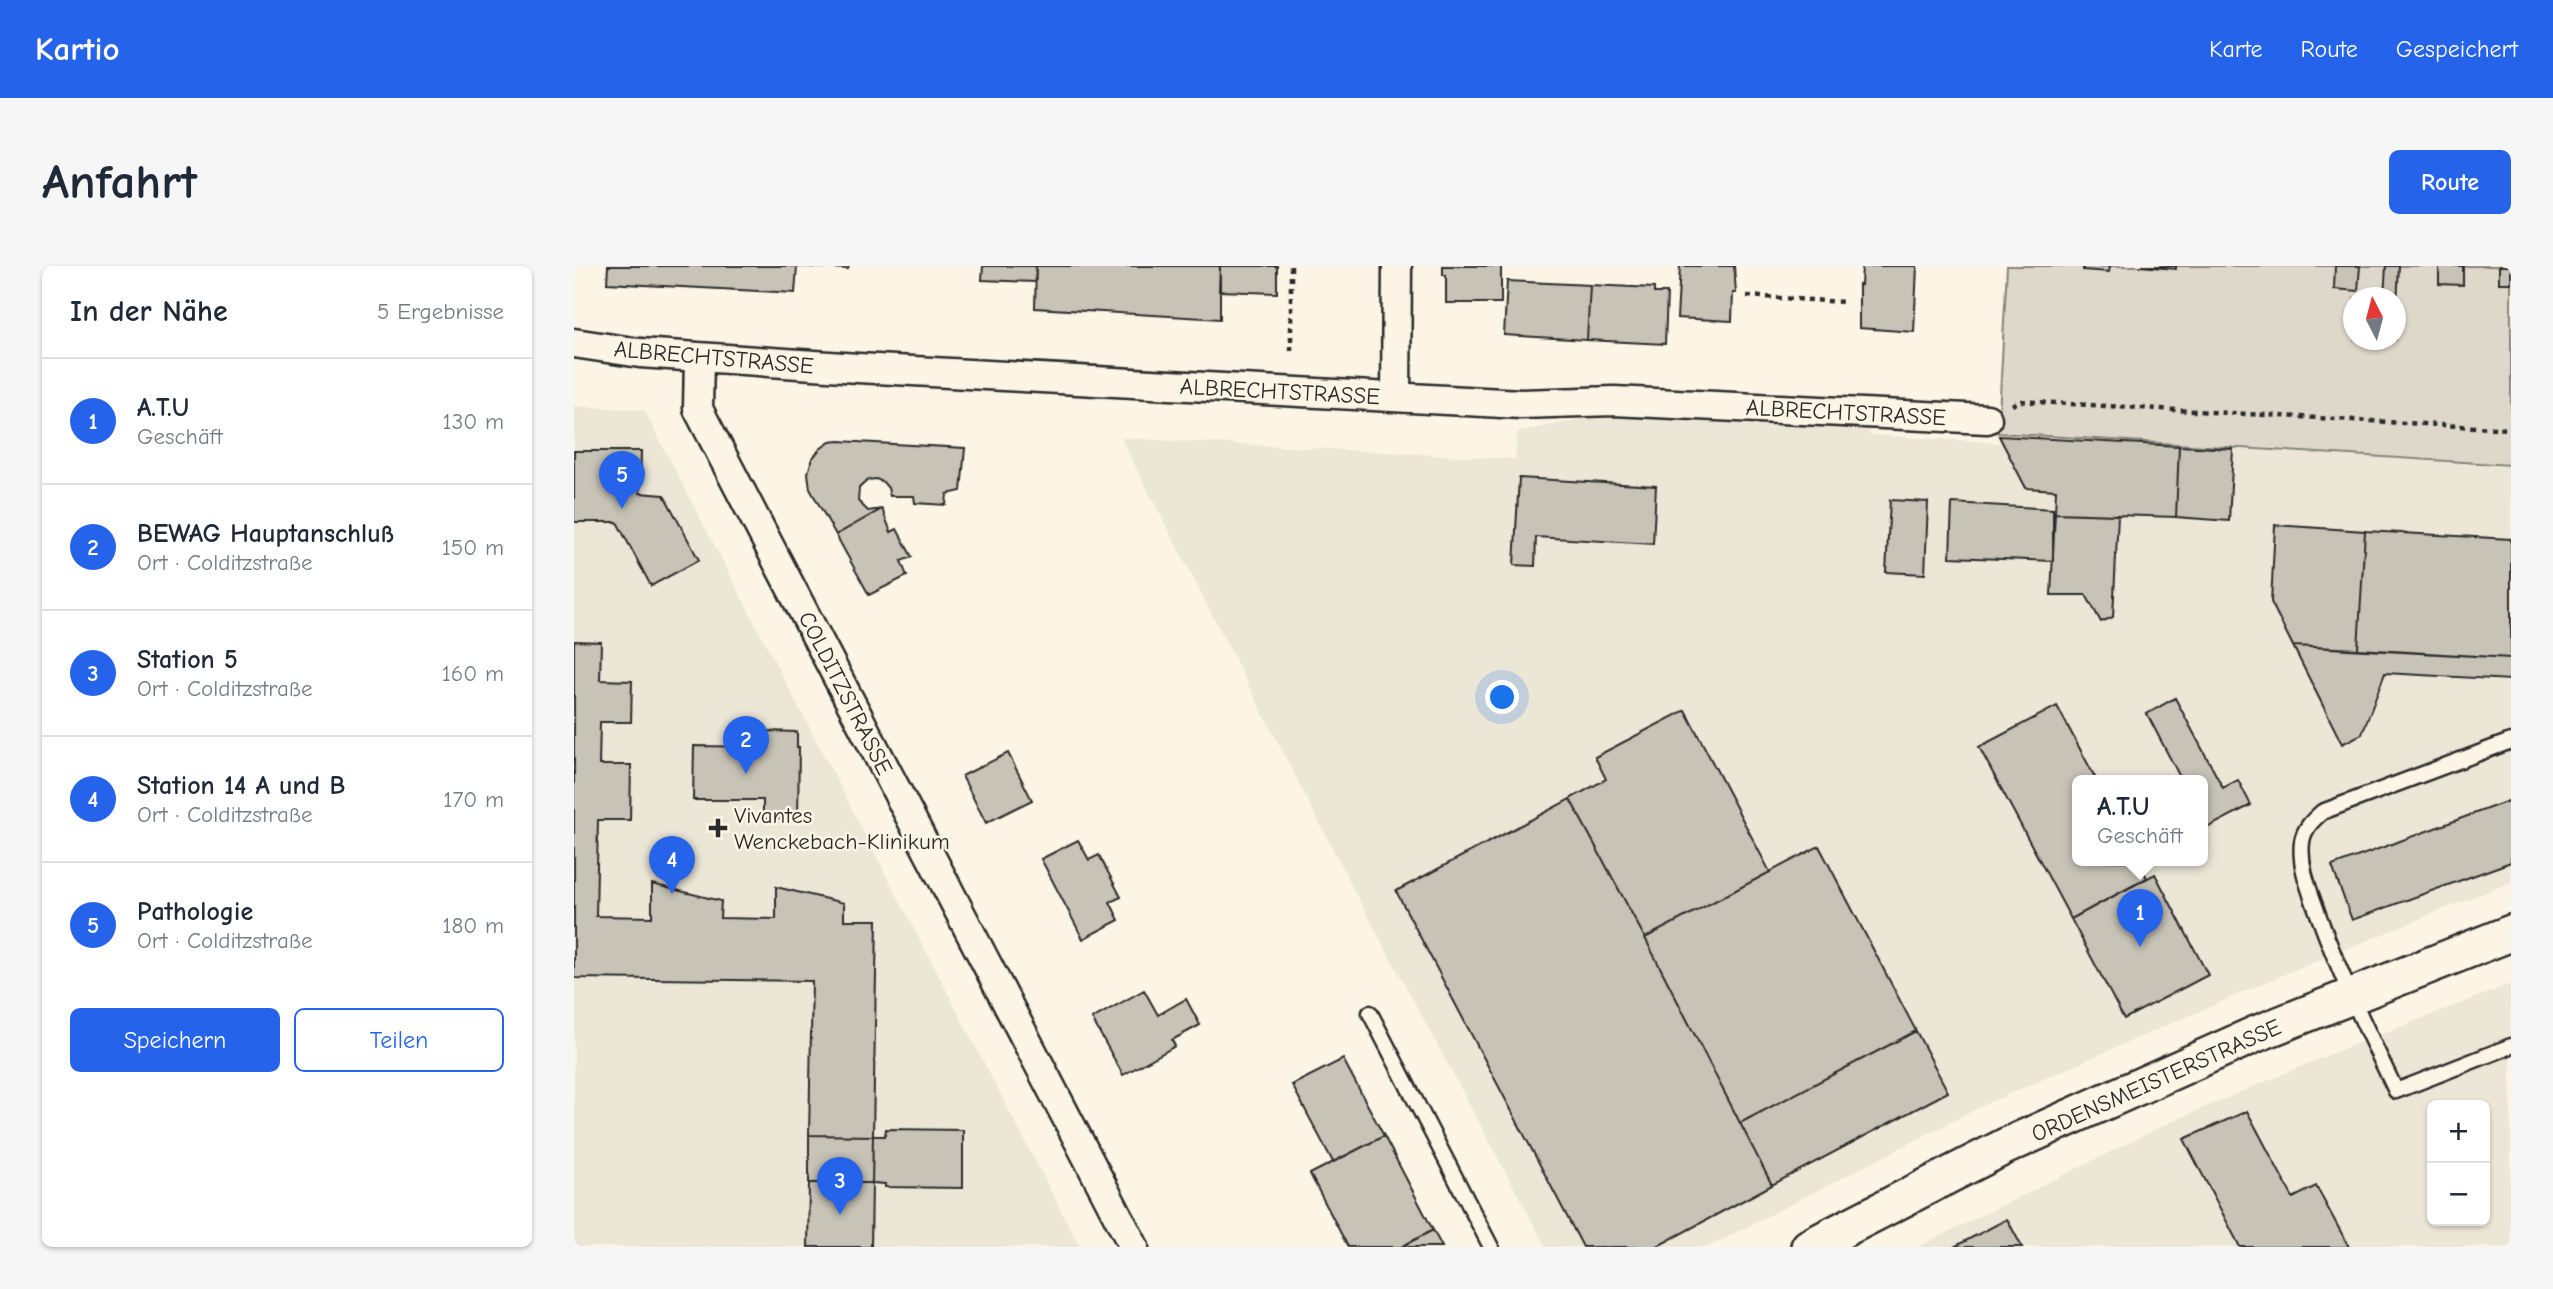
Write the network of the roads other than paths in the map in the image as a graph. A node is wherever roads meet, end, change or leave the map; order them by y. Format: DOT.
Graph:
graph roads {
  1 [pos="1397,266"];
  2 [pos="574,343"];
  3 [pos="699,357"];
  4 [pos="1396,397"];
  5 [pos="1987,419"];
  6 [pos="2511,741"];
  7 [pos="2511,933"];
  8 [pos="2350,996"];
  9 [pos="1370,1013"];
  10 [pos="2511,1046"];
  11 [pos="1134,1247"];
  12 [pos="1491,1247"];
  13 [pos="1809,1247"];
  1 -- 4 [label="street"];
  2 -- 3 [label="street, ALBRECHTSTRASSE"];
  3 -- 4 [label="street, ALBRECHTSTRASSE"];
  3 -- 11 [label="street, COLDITZSTRASSE"];
  4 -- 5 [label="street, ALBRECHTSTRASSE"];
  6 -- 8 [label="lane"];
  7 -- 8 [label="street, ORDENSMEISTERSTRASSE"];
  8 -- 10 [label="lane"];
  8 -- 13 [label="street, ORDENSMEISTERSTRASSE"];
  9 -- 12 [label="lane"];
}
